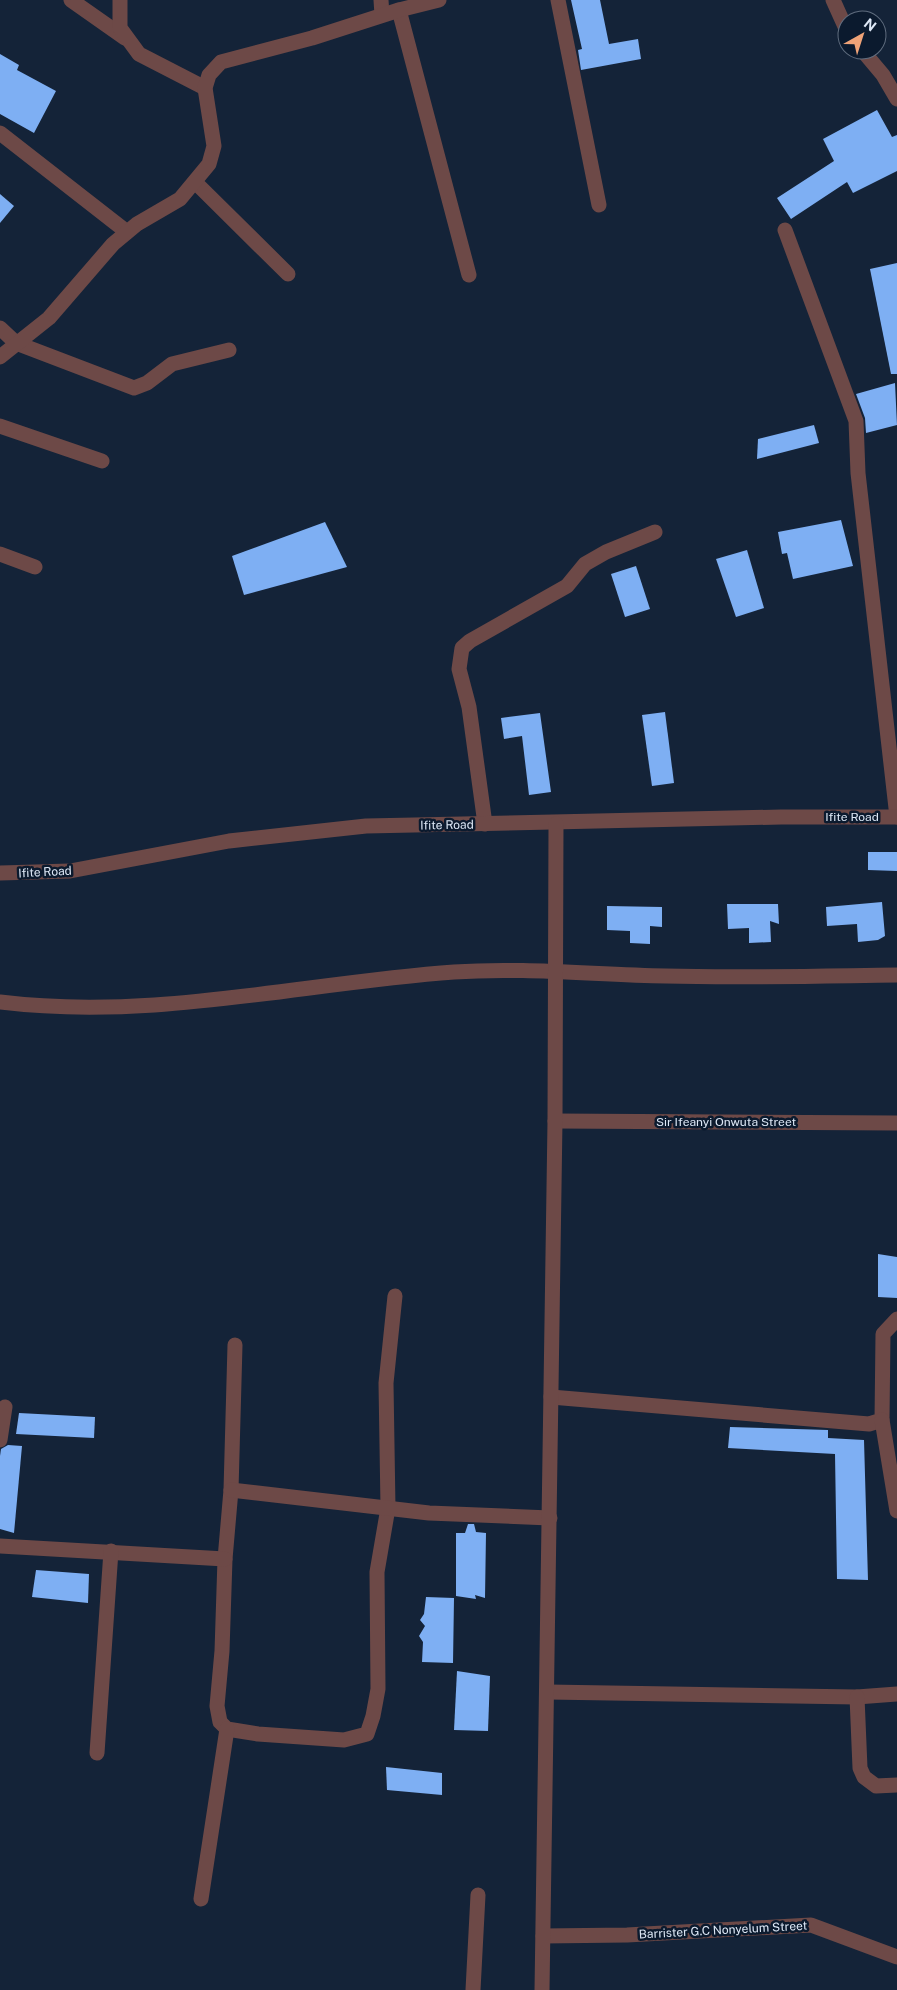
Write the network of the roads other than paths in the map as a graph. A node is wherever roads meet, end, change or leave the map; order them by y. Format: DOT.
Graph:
graph roads {
  1 [pos="71,0"];
  2 [pos="120,0"];
  3 [pos="381,0"];
  4 [pos="438,0"];
  5 [pos="558,0"];
  6 [pos="399,10"];
  7 [pos="382,15"];
  8 [pos="125,38"];
  9 [pos="870,60"];
  10 [pos="205,88"];
  11 [pos="897,99"];
  12 [pos="0,133"];
  13 [pos="195,182"];
  14 [pos="599,205"];
  15 [pos="785,230"];
  16 [pos="127,232"];
  17 [pos="288,274"];
  18 [pos="469,276"];
  19 [pos="0,328"];
  20 [pos="16,343"];
  21 [pos="229,350"];
  22 [pos="0,357"];
  23 [pos="0,426"];
  24 [pos="102,461"];
  25 [pos="656,532"];
  26 [pos="0,554"];
  27 [pos="35,567"];
  28 [pos="897,817"];
  29 [pos="485,824"];
  30 [pos="556,824"];
  31 [pos="0,873"];
  32 [pos="555,973"];
  33 [pos="897,976"];
  34 [pos="0,1002"];
  35 [pos="555,1120"];
  36 [pos="897,1123"];
  37 [pos="395,1296"];
  38 [pos="897,1319"];
  39 [pos="235,1345"];
  40 [pos="551,1397"];
  41 [pos="5,1407"];
  42 [pos="882,1420"];
  43 [pos="0,1440"];
  44 [pos="231,1490"];
  45 [pos="388,1508"];
  46 [pos="897,1511"];
  47 [pos="550,1518"];
  48 [pos="0,1546"];
  49 [pos="111,1551"];
  50 [pos="225,1559"];
  51 [pos="548,1692"];
  52 [pos="897,1694"];
  53 [pos="858,1697"];
  54 [pos="227,1729"];
  55 [pos="98,1753"];
  56 [pos="897,1785"];
  57 [pos="478,1895"];
  58 [pos="201,1899"];
  59 [pos="543,1936"];
  60 [pos="897,1957"];
  61 [pos="473,1990"];
  62 [pos="542,1990"];
  1 -- 8 [label="street"];
  2 -- 8 [label="street"];
  3 -- 7 [label="street"];
  4 -- 6 [label="street"];
  5 -- 14 [label="street"];
  6 -- 7 [label="street"];
  6 -- 18 [label="street"];
  7 -- 10 [label="street"];
  8 -- 10 [label="street"];
  9 -- 11 [label="street"];
  10 -- 13 [label="street"];
  12 -- 16 [label="street"];
  13 -- 16 [label="street"];
  13 -- 17 [label="street"];
  15 -- 28 [label="street"];
  16 -- 20 [label="street"];
  19 -- 20 [label="street"];
  20 -- 21 [label="street"];
  20 -- 22 [label="street"];
  23 -- 24 [label="street"];
  25 -- 29 [label="street"];
  26 -- 27 [label="street"];
  28 -- 30 [label="street, Ifite Road"];
  29 -- 30 [label="street, Ifite Road"];
  29 -- 31 [label="street, Ifite Road"];
  30 -- 32 [label="street"];
  32 -- 33 [label="street"];
  32 -- 34 [label="street"];
  32 -- 35 [label="street"];
  35 -- 36 [label="street, Sir Ifeanyi Onwuta Street"];
  35 -- 40 [label="street"];
  37 -- 45 [label="street"];
  38 -- 42 [label="street"];
  39 -- 44 [label="street"];
  40 -- 42 [label="street"];
  40 -- 47 [label="street"];
  41 -- 43 [label="street"];
  42 -- 46 [label="street"];
  44 -- 45 [label="street"];
  44 -- 50 [label="street"];
  45 -- 47 [label="street"];
  45 -- 54 [label="street"];
  47 -- 51 [label="street"];
  48 -- 49 [label="street"];
  49 -- 50 [label="street"];
  49 -- 55 [label="street"];
  50 -- 54 [label="street"];
  51 -- 53 [label="street"];
  51 -- 59 [label="street"];
  52 -- 53 [label="street"];
  53 -- 56 [label="street"];
  54 -- 58 [label="street"];
  57 -- 61 [label="street"];
  59 -- 60 [label="street, Barrister G.C Nonyelum Street"];
  59 -- 62 [label="street"];
}
